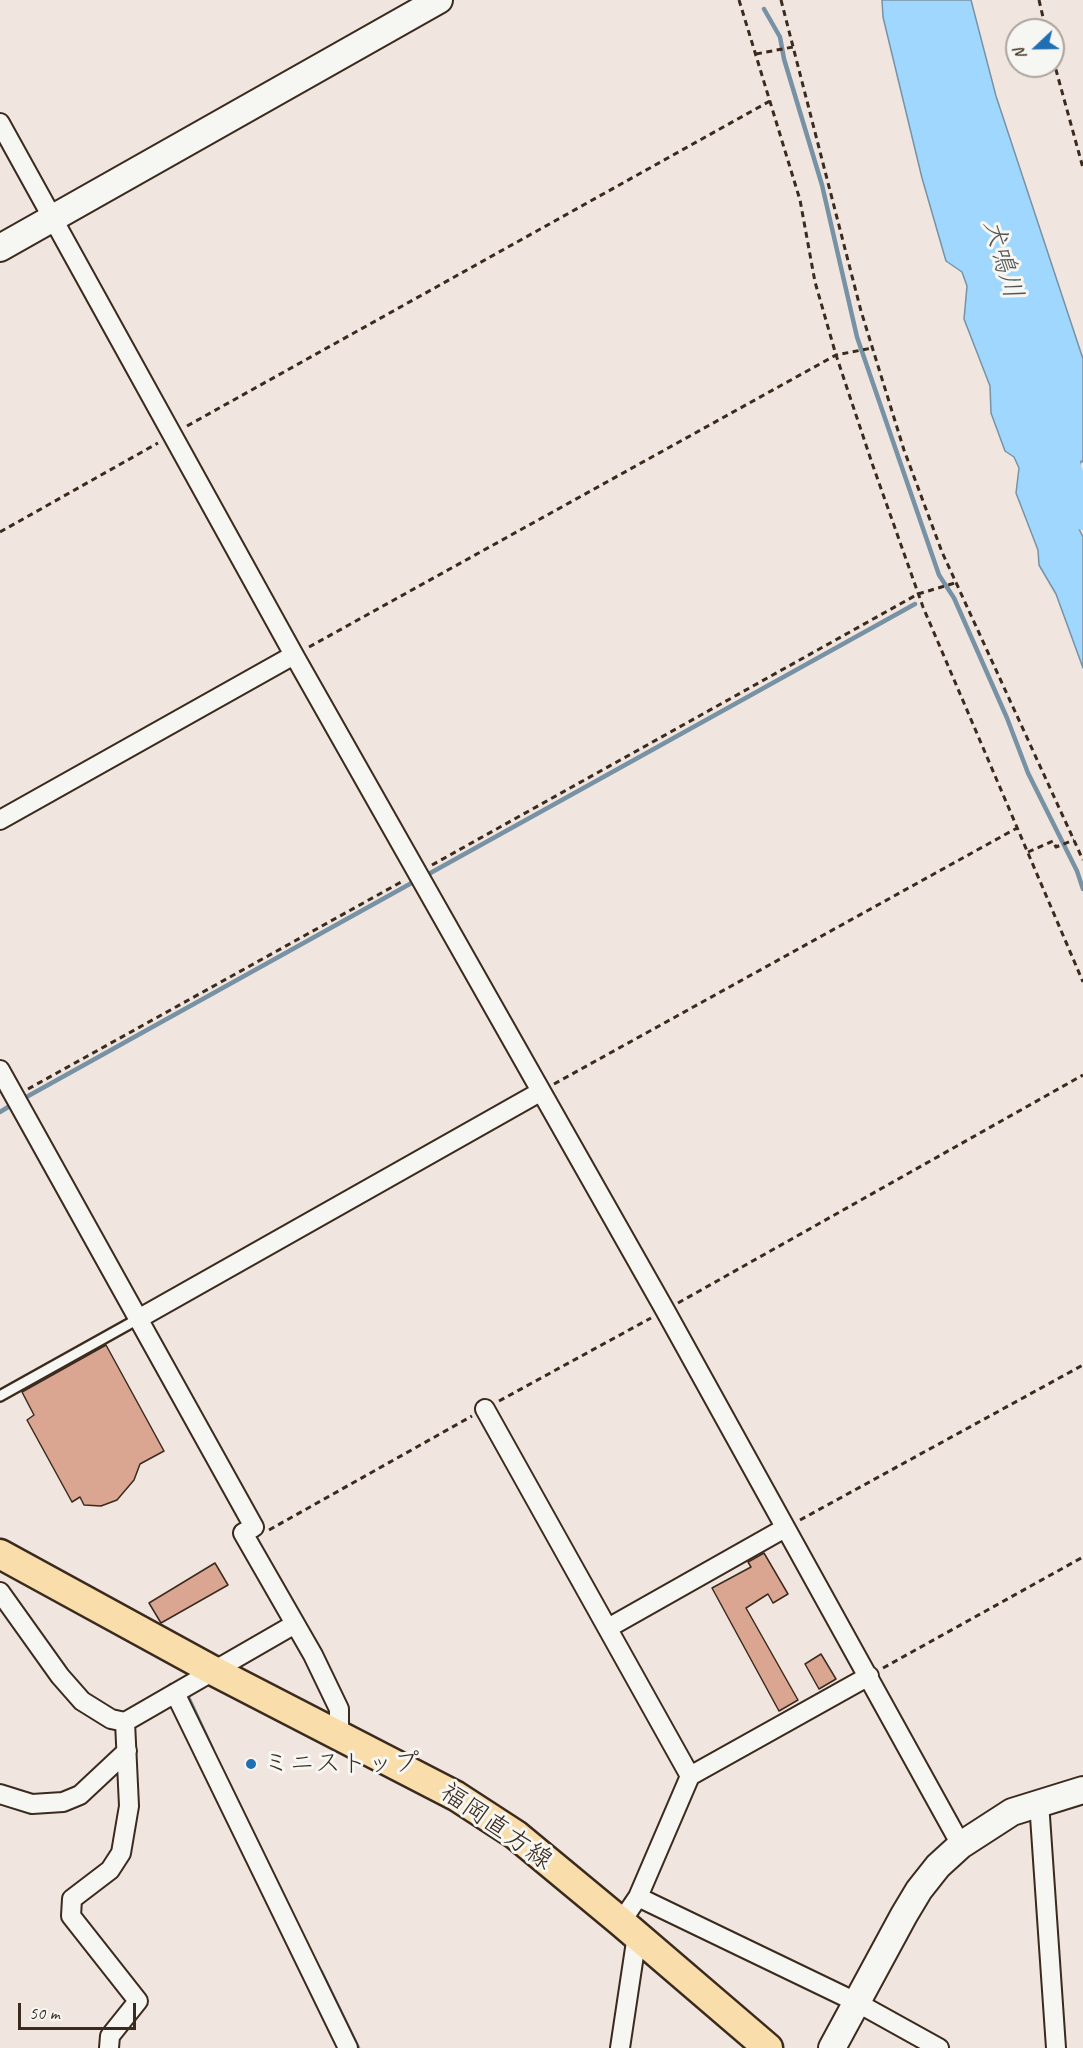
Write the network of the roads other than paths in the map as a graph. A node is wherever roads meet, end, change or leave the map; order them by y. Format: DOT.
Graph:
graph roads {
  1 [pos="439,0"];
  2 [pos="0,123"];
  3 [pos="53,219"];
  4 [pos="0,248"];
  5 [pos="294,655"];
  6 [pos="0,820"];
  7 [pos="0,1070"];
  8 [pos="540,1092"];
  9 [pos="138,1319"];
  10 [pos="0,1396"];
  11 [pos="485,1409"];
  12 [pos="785,1528"];
  13 [pos="0,1554"];
  14 [pos="0,1592"];
  15 [pos="295,1624"];
  16 [pos="608,1628"];
  17 [pos="212,1670"];
  18 [pos="869,1676"];
  19 [pos="175,1693"];
  20 [pos="125,1722"];
  21 [pos="339,1734"];
  22 [pos="128,1751"];
  23 [pos="690,1776"];
  24 [pos="1083,1790"];
  25 [pos="4,1801"];
  26 [pos="1039,1802"];
  27 [pos="961,1845"];
  28 [pos="638,1897"];
  29 [pos="629,1929"];
  30 [pos="856,2002"];
  31 [pos="108,2047"];
  32 [pos="348,2048"];
  33 [pos="620,2048"];
  34 [pos="768,2048"];
  35 [pos="832,2048"];
  36 [pos="939,2048"];
  37 [pos="1056,2048"];
  1 -- 3 [label="street"];
  2 -- 3 [label="street"];
  3 -- 4 [label="street"];
  3 -- 5 [label="street"];
  5 -- 6 [label="street"];
  5 -- 8 [label="street"];
  7 -- 9 [label="street"];
  8 -- 9 [label="street"];
  8 -- 12 [label="street"];
  9 -- 10 [label="lane"];
  9 -- 15 [label="street"];
  11 -- 16 [label="street"];
  12 -- 16 [label="street"];
  12 -- 18 [label="street"];
  13 -- 17 [label="main road, 福岡直方線"];
  14 -- 20 [label="street"];
  15 -- 17 [label="street"];
  15 -- 21 [label="street"];
  16 -- 23 [label="street"];
  17 -- 19 [label="street"];
  17 -- 21 [label="main road, 福岡直方線"];
  18 -- 23 [label="street"];
  18 -- 27 [label="street"];
  19 -- 20 [label="street"];
  19 -- 32 [label="street"];
  20 -- 22 [label="street"];
  21 -- 29 [label="main road, 福岡直方線"];
  22 -- 25 [label="street"];
  22 -- 31 [label="street"];
  23 -- 28 [label="street"];
  24 -- 26 [label="street"];
  26 -- 27 [label="street"];
  26 -- 37 [label="street"];
  27 -- 30 [label="street"];
  28 -- 29 [label="street"];
  28 -- 30 [label="street"];
  29 -- 33 [label="street"];
  29 -- 34 [label="main road, 福岡直方線"];
  30 -- 35 [label="street"];
  30 -- 36 [label="street"];
}
